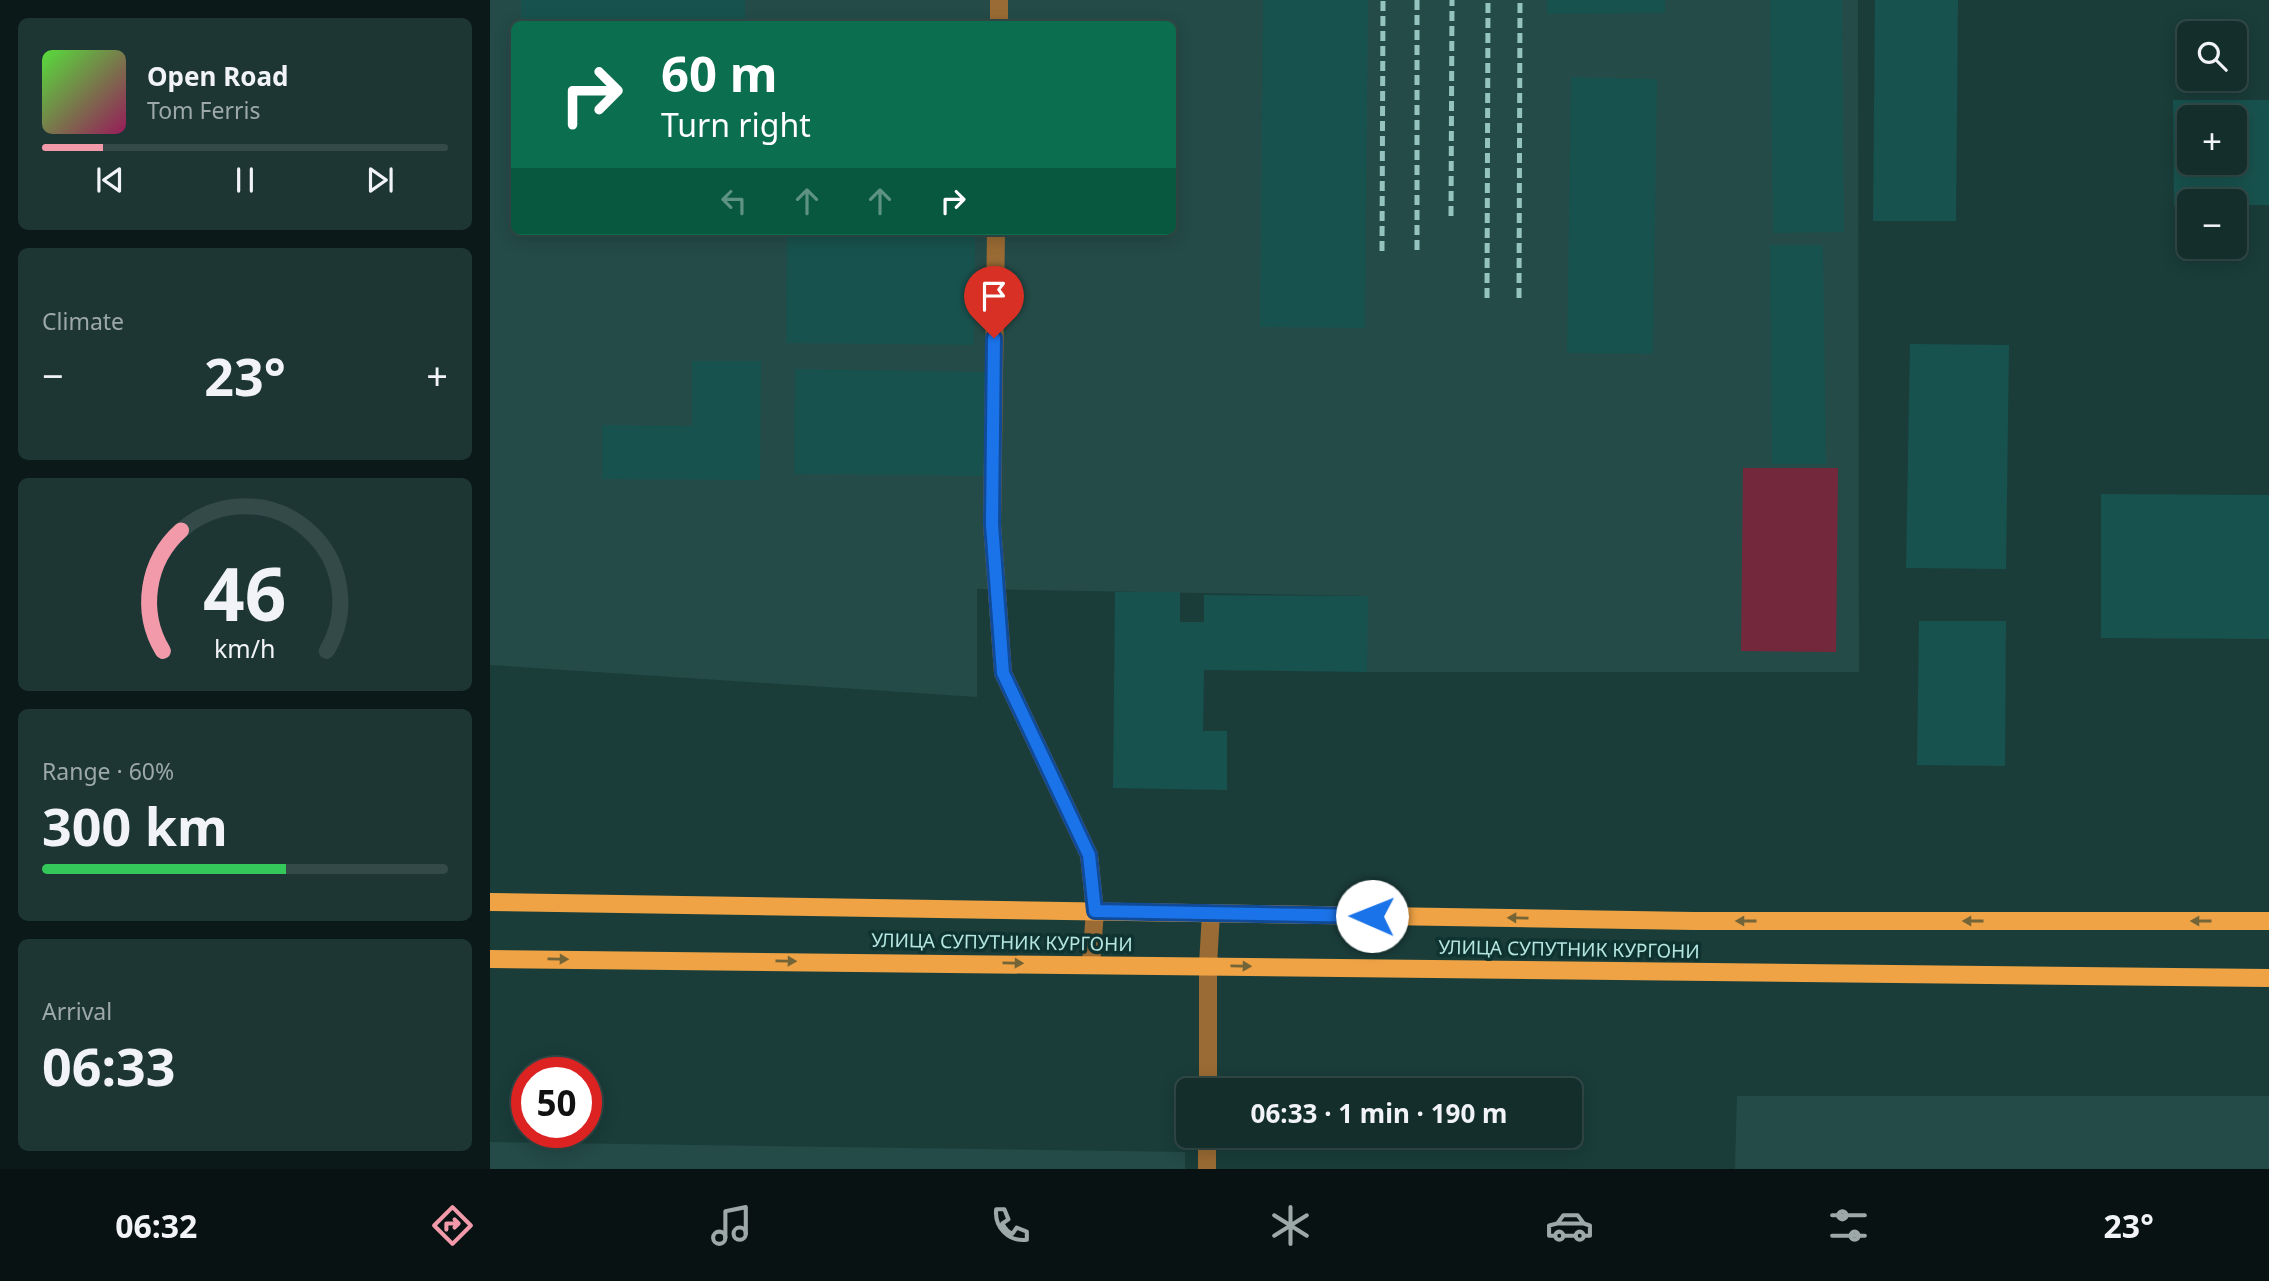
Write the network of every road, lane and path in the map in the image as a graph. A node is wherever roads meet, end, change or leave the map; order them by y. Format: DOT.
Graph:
graph roads {
  1 [pos="999,0"];
  2 [pos="999,21"];
  3 [pos="996,235"];
  4 [pos="490,902"];
  5 [pos="1095,911"];
  6 [pos="1211,913"];
  7 [pos="2269,921"];
  8 [pos="490,959"];
  9 [pos="1091,964"];
  10 [pos="1208,965"];
  11 [pos="2269,978"];
  12 [pos="1208,1078"];
  13 [pos="1207,1148"];
  14 [pos="1207,1169"];
  1 -- 2 [label="street"];
  3 -- 5 [label="street"];
  4 -- 5 [label="main road"];
  5 -- 6 [label="main road"];
  5 -- 9 [label="street"];
  7 -- 6 [label="main road, one-way"];
  6 -- 10 [label="street"];
  8 -- 9 [label="main road, УЛИЦА СУПУТНИК КУРГОНИ, one-way"];
  9 -- 10 [label="main road, УЛИЦА СУПУТНИК КУРГОНИ"];
  10 -- 11 [label="main road, УЛИЦА СУПУТНИК КУРГОНИ, one-way"];
  10 -- 12 [label="street"];
  13 -- 14 [label="street"];
}
